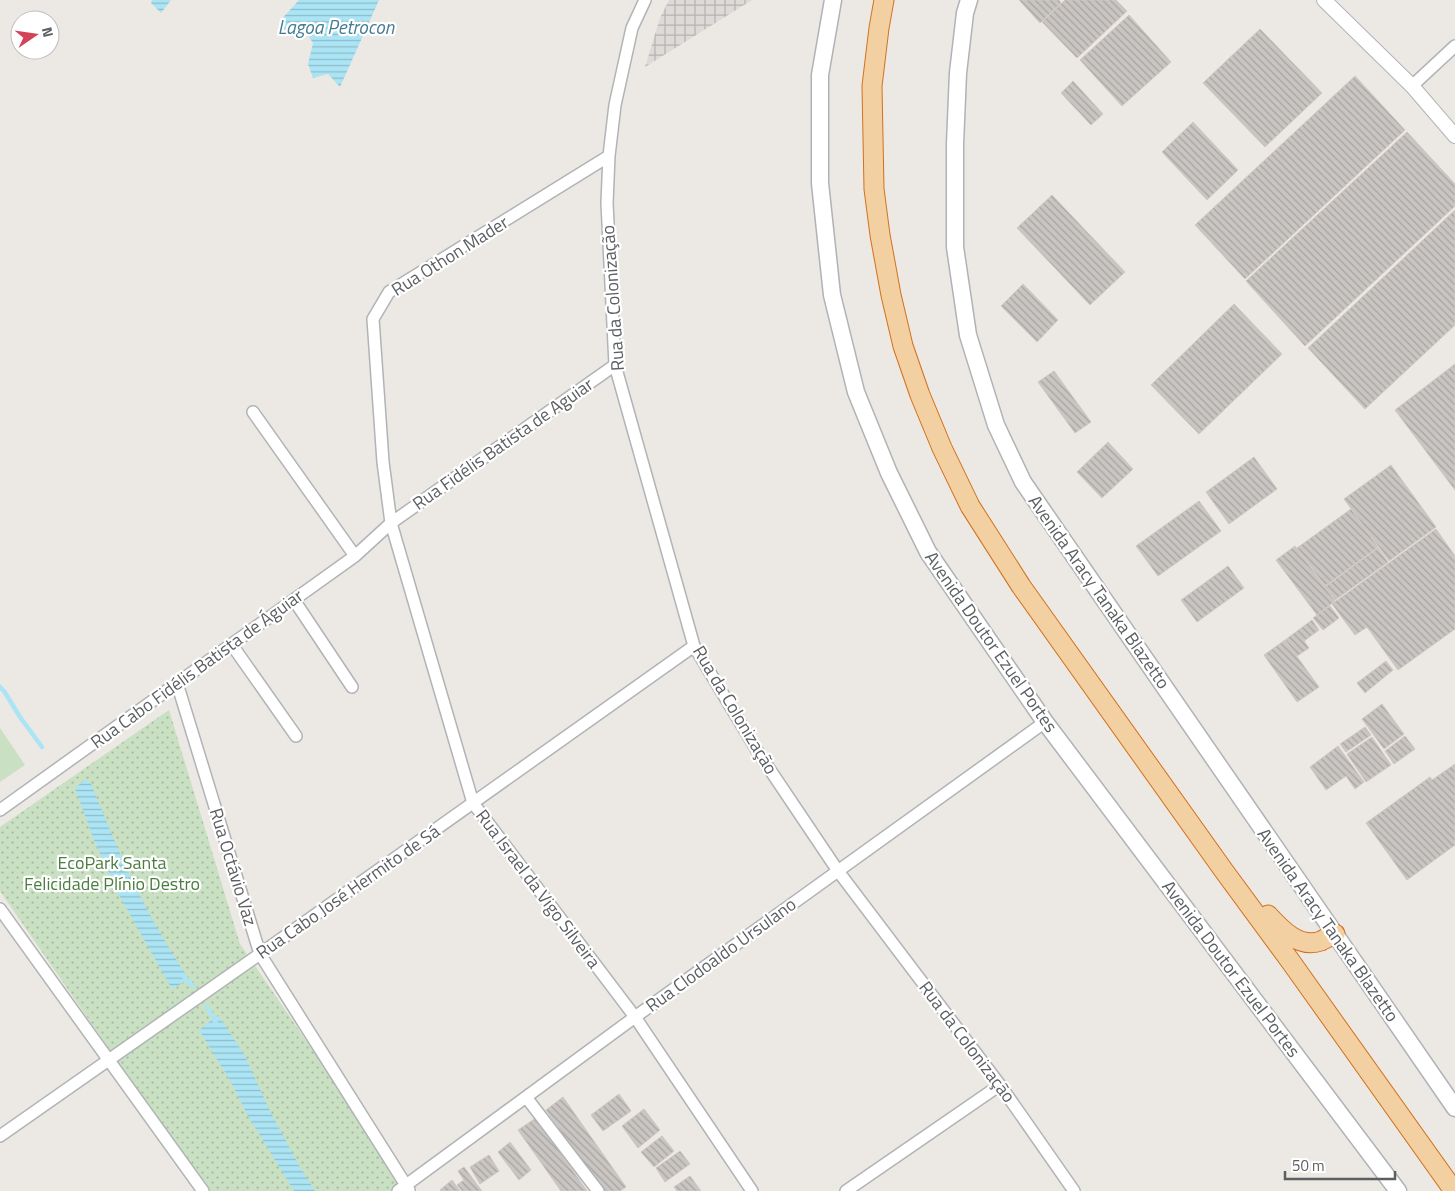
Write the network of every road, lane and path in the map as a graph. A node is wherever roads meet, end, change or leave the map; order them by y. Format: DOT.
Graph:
graph roads {
  1 [pos="645,0"];
  2 [pos="833,0"];
  3 [pos="884,0"];
  4 [pos="969,0"];
  5 [pos="1324,0"];
  6 [pos="1455,46"];
  7 [pos="1412,86"];
  8 [pos="1455,136"];
  9 [pos="609,156"];
  10 [pos="615,365"];
  11 [pos="253,412"];
  12 [pos="391,523"];
  13 [pos="355,556"];
  14 [pos="294,600"];
  15 [pos="232,645"];
  16 [pos="694,646"];
  17 [pos="177,683"];
  18 [pos="352,687"];
  19 [pos="1045,722"];
  20 [pos="296,736"];
  21 [pos="473,803"];
  22 [pos="0,810"];
  23 [pos="838,871"];
  24 [pos="1224,871"];
  25 [pos="0,909"];
  26 [pos="1335,934"];
  27 [pos="260,954"];
  28 [pos="635,1017"];
  29 [pos="109,1060"];
  30 [pos="1000,1085"];
  31 [pos="526,1097"];
  32 [pos="1455,1108"];
  33 [pos="0,1136"];
  34 [pos="405,1189"];
  35 [pos="203,1191"];
  36 [pos="598,1191"];
  37 [pos="752,1191"];
  38 [pos="846,1191"];
  39 [pos="1074,1191"];
  40 [pos="1398,1191"];
  41 [pos="1454,1191"];
  1 -- 9 [label="street, Rua da Colonização"];
  2 -- 19 [label="main road, Avenida Doutor Ezuel Portes"];
  3 -- 24 [label="highway"];
  4 -- 26 [label="main road, Avenida Aracy Tanaka Blazetto"];
  5 -- 7 [label="street"];
  6 -- 7 [label="street"];
  7 -- 8 [label="street"];
  9 -- 10 [label="street, Rua da Colonização"];
  9 -- 12 [label="street, Rua Othon Mader"];
  10 -- 12 [label="street, Rua Fidélis Batista de Aguiar"];
  10 -- 16 [label="street, Rua da Colonização"];
  11 -- 13 [label="street"];
  12 -- 13 [label="street, Rua Cabo Fidélis Batista de Águiar"];
  12 -- 21 [label="street, Rua Israel da Vigo Silveira"];
  13 -- 14 [label="street, Rua Cabo Fidélis Batista de Águiar"];
  14 -- 15 [label="street, Rua Cabo Fidélis Batista de Águiar"];
  14 -- 18 [label="street"];
  15 -- 17 [label="street, Rua Cabo Fidélis Batista de Águiar"];
  15 -- 20 [label="street"];
  16 -- 21 [label="street, Rua Cabo José Hermito de Sá"];
  16 -- 23 [label="street, Rua da Colonização"];
  17 -- 22 [label="street, Rua Cabo Fidélis Batista de Águiar"];
  17 -- 27 [label="street, Rua Octávio Vaz"];
  19 -- 23 [label="street, Rua Clodoaldo Ursulano"];
  19 -- 40 [label="main road, Avenida Doutor Ezuel Portes"];
  21 -- 27 [label="street, Rua Cabo José Hermito de Sá"];
  21 -- 28 [label="street, Rua Israel da Vigo Silveira"];
  23 -- 28 [label="street, Rua Clodoaldo Ursulano"];
  23 -- 30 [label="street, Rua da Colonização"];
  24 -- 26 [label="highway"];
  24 -- 41 [label="highway"];
  25 -- 29 [label="street"];
  26 -- 32 [label="main road, Avenida Aracy Tanaka Blazetto"];
  27 -- 29 [label="street, Rua Cabo José Hermito de Sá"];
  27 -- 34 [label="street, Rua Octávio Vaz"];
  28 -- 31 [label="street, Rua Clodoaldo Ursulano"];
  28 -- 37 [label="street, Rua Israel da Vigo Silveira"];
  29 -- 33 [label="street, Rua Cabo José Hermito de Sá"];
  29 -- 35 [label="street"];
  30 -- 38 [label="street"];
  30 -- 39 [label="street, Rua da Colonização"];
  31 -- 34 [label="street, Rua Clodoaldo Ursulano"];
  31 -- 36 [label="street"];
}
